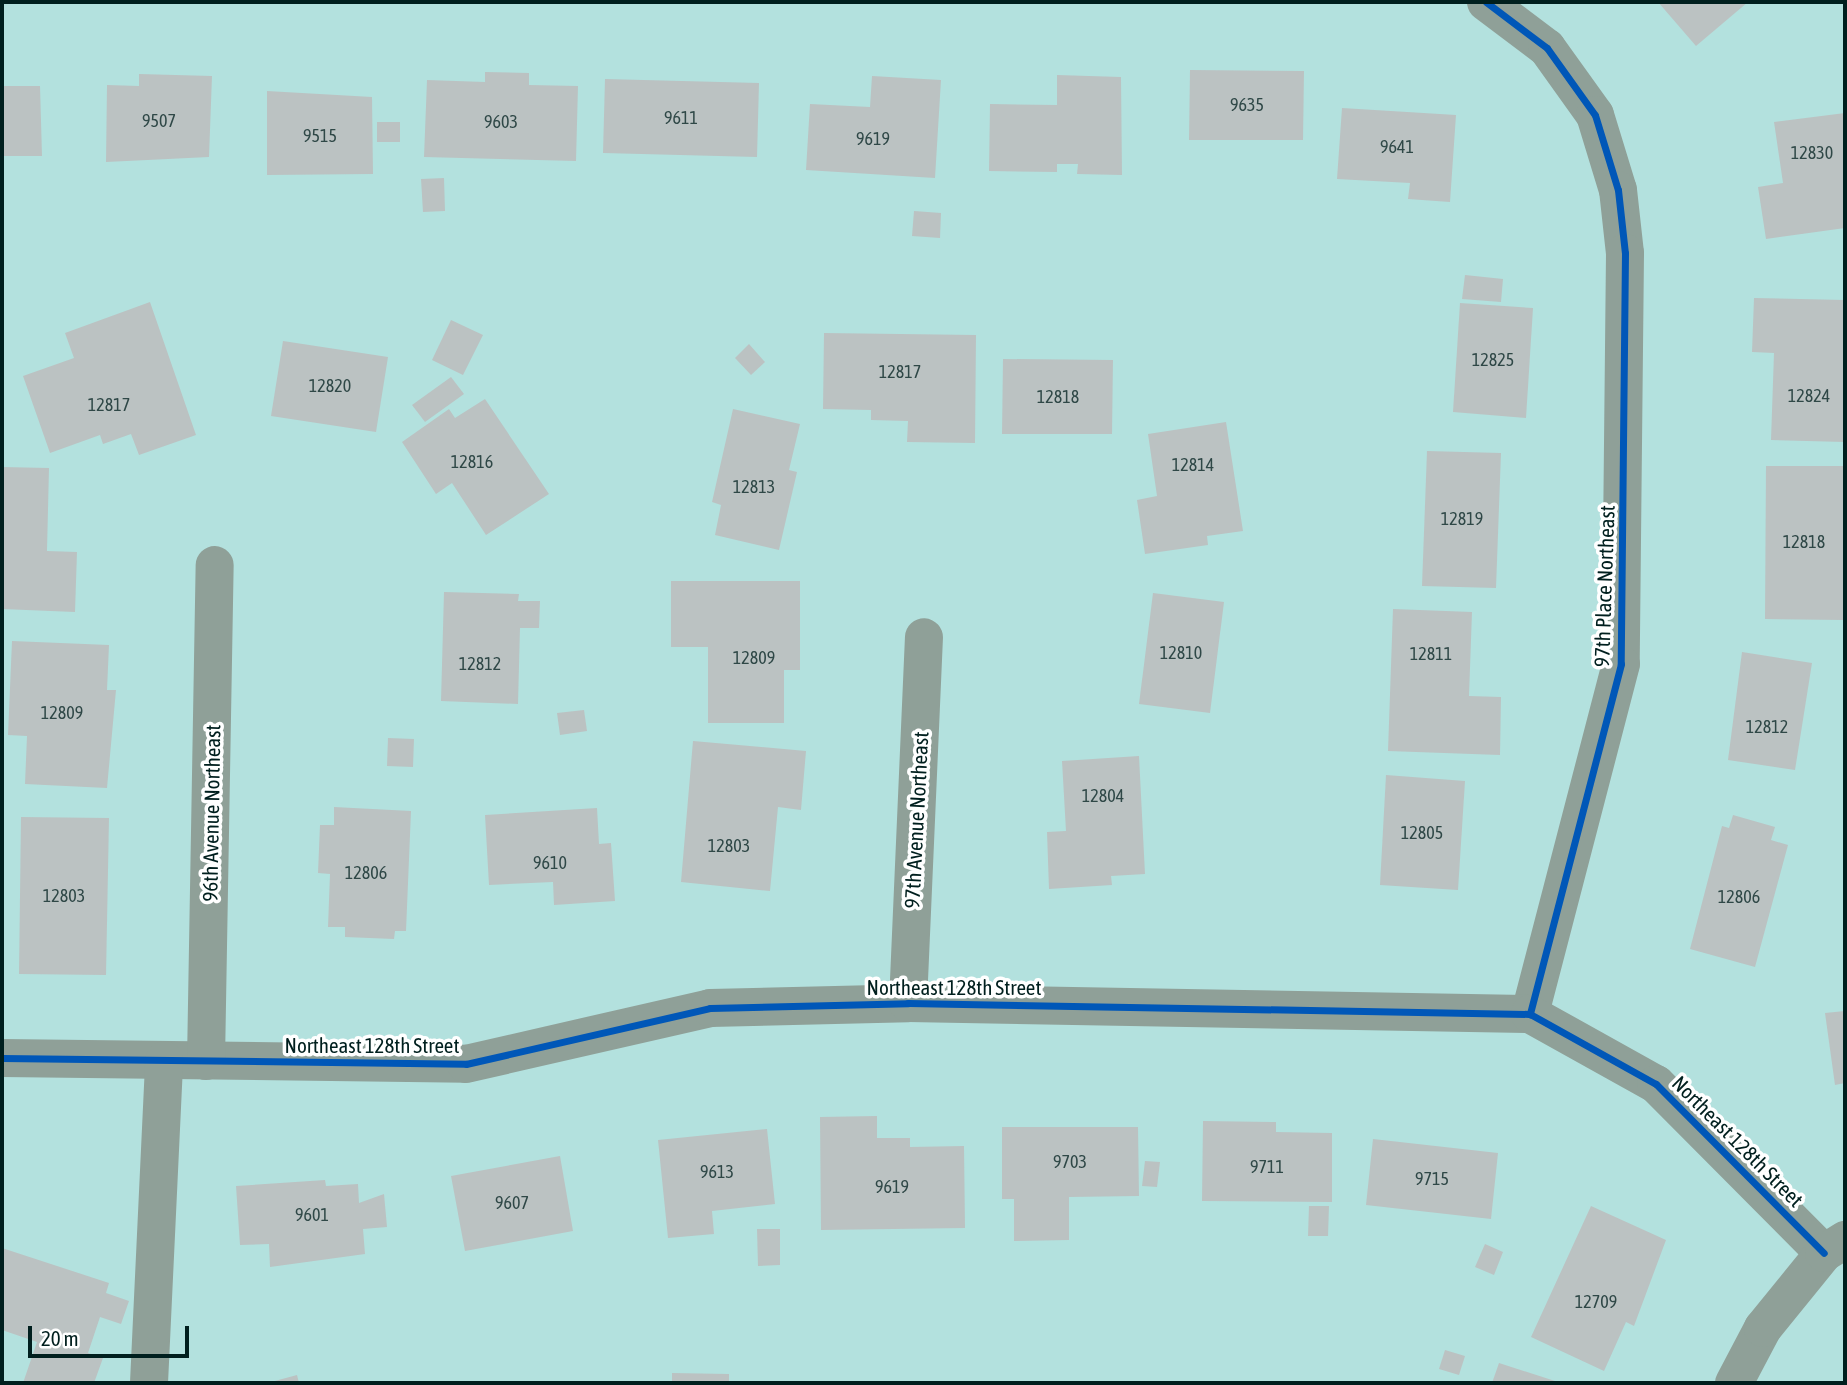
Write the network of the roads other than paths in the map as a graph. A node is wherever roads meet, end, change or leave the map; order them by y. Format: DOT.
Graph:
graph roads {
  1 [pos="1486,2"];
  2 [pos="215,565"];
  3 [pos="924,638"];
  4 [pos="908,1003"];
  5 [pos="1530,1014"];
  6 [pos="2,1058"];
  7 [pos="164,1060"];
  8 [pos="206,1061"];
  9 [pos="1834,1247"];
  10 [pos="149,1383"];
  11 [pos="1734,1383"];
  1 -- 5 [label="street, 97th Place Northeast"];
  2 -- 8 [label="street, 96th Avenue Northeast"];
  3 -- 4 [label="street, 97th Avenue Northeast"];
  4 -- 5 [label="street, Northeast 128th Street"];
  4 -- 8 [label="street, Northeast 128th Street"];
  5 -- 9 [label="street, Northeast 128th Street"];
  6 -- 7 [label="street, Northeast 128th Street"];
  7 -- 8 [label="street, Northeast 128th Street"];
  7 -- 10 [label="street"];
  9 -- 11 [label="street"];
}
